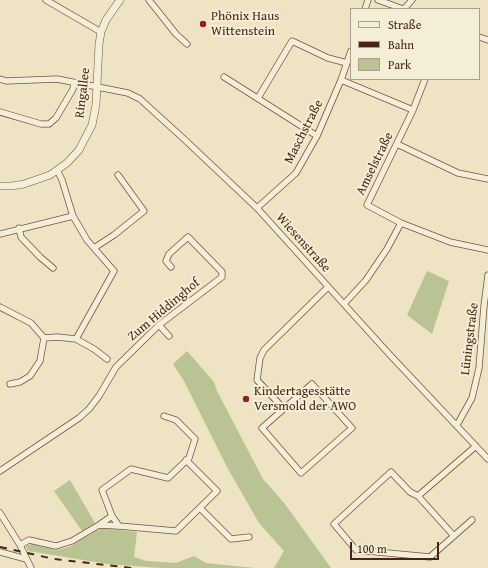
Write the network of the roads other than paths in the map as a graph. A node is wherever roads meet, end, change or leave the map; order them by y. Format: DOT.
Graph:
graph roads {
  1 [pos="46,0"];
  2 [pos="120,0"];
  3 [pos="149,0"];
  4 [pos="378,0"];
  5 [pos="412,0"];
  6 [pos="401,8"];
  7 [pos="405,8"];
  8 [pos="101,32"];
  9 [pos="187,44"];
  10 [pos="350,54"];
  11 [pos="347,62"];
  12 [pos="224,77"];
  13 [pos="0,79"];
  14 [pos="341,80"];
  15 [pos="425,80"];
  16 [pos="74,83"];
  17 [pos="98,87"];
  18 [pos="258,98"];
  19 [pos="413,110"];
  20 [pos="0,112"];
  21 [pos="317,136"];
  22 [pos="397,144"];
  23 [pos="57,170"];
  24 [pos="118,175"];
  25 [pos="488,179"];
  26 [pos="0,186"];
  27 [pos="257,208"];
  28 [pos="73,216"];
  29 [pos="401,223"];
  30 [pos="19,228"];
  31 [pos="0,234"];
  32 [pos="94,248"];
  33 [pos="488,250"];
  34 [pos="171,267"];
  35 [pos="53,268"];
  36 [pos="488,275"];
  37 [pos="328,287"];
  38 [pos="344,304"];
  39 [pos="0,307"];
  40 [pos="159,325"];
  41 [pos="169,336"];
  42 [pos="44,338"];
  43 [pos="76,339"];
  44 [pos="107,359"];
  45 [pos="10,384"];
  46 [pos="284,409"];
  47 [pos="164,416"];
  48 [pos="457,425"];
  49 [pos="476,446"];
  50 [pos="488,459"];
  51 [pos="186,460"];
  52 [pos="0,471"];
  53 [pos="418,496"];
  54 [pos="200,508"];
  55 [pos="0,513"];
  56 [pos="112,516"];
  57 [pos="472,520"];
  58 [pos="99,525"];
  59 [pos="119,526"];
  60 [pos="454,536"];
  61 [pos="249,537"];
  62 [pos="20,545"];
  63 [pos="0,552"];
  64 [pos="26,559"];
  65 [pos="31,568"];
  1 -- 8 [label="street"];
  2 -- 8 [label="street, Ringallee"];
  3 -- 9 [label="street"];
  4 -- 6 [label="street"];
  5 -- 7 [label="street"];
  8 -- 17 [label="street, Ringallee"];
  10 -- 11 [label="street, Maschstraße"];
  11 -- 14 [label="street, Maschstraße"];
  11 -- 18 [label="street"];
  12 -- 18 [label="street"];
  13 -- 16 [label="street, Wiesenstraße"];
  14 -- 19 [label="street"];
  14 -- 21 [label="street, Maschstraße"];
  15 -- 19 [label="street, Amselstraße"];
  16 -- 17 [label="street, Wiesenstraße"];
  16 -- 20 [label="street"];
  17 -- 23 [label="street, Ringallee"];
  17 -- 27 [label="street, Wiesenstraße"];
  18 -- 21 [label="street"];
  19 -- 22 [label="street, Amselstraße"];
  21 -- 27 [label="street, Maschstraße"];
  22 -- 25 [label="street"];
  22 -- 29 [label="street, Amselstraße"];
  23 -- 26 [label="street, Ringallee"];
  23 -- 28 [label="street"];
  24 -- 32 [label="street"];
  27 -- 37 [label="street, Wiesenstraße"];
  28 -- 30 [label="street"];
  28 -- 32 [label="street"];
  29 -- 33 [label="street, Amselstraße"];
  29 -- 38 [label="street"];
  30 -- 31 [label="street"];
  30 -- 35 [label="street"];
  32 -- 43 [label="street"];
  34 -- 40 [label="street, Zum Hiddinghof"];
  36 -- 48 [label="street, Lüningstraße"];
  37 -- 38 [label="street, Wiesenstraße"];
  37 -- 46 [label="street"];
  38 -- 48 [label="street, Wiesenstraße"];
  39 -- 42 [label="street"];
  40 -- 41 [label="street"];
  40 -- 52 [label="street, Zum Hiddinghof"];
  42 -- 43 [label="street"];
  42 -- 45 [label="street"];
  43 -- 44 [label="street"];
  46 -- 46 [label="street"];
  47 -- 51 [label="street"];
  48 -- 49 [label="street, Wiesenstraße"];
  49 -- 50 [label="street, Wiesenstraße"];
  49 -- 53 [label="street"];
  51 -- 54 [label="street"];
  51 -- 56 [label="street"];
  53 -- 60 [label="street"];
  53 -- 60 [label="street"];
  54 -- 59 [label="street"];
  54 -- 61 [label="street"];
  55 -- 62 [label="street"];
  56 -- 58 [label="street"];
  56 -- 59 [label="street"];
  57 -- 60 [label="street"];
  58 -- 59 [label="street"];
  58 -- 62 [label="street"];
  62 -- 64 [label="street"];
  63 -- 64 [label="street"];
  64 -- 65 [label="street"];
}
